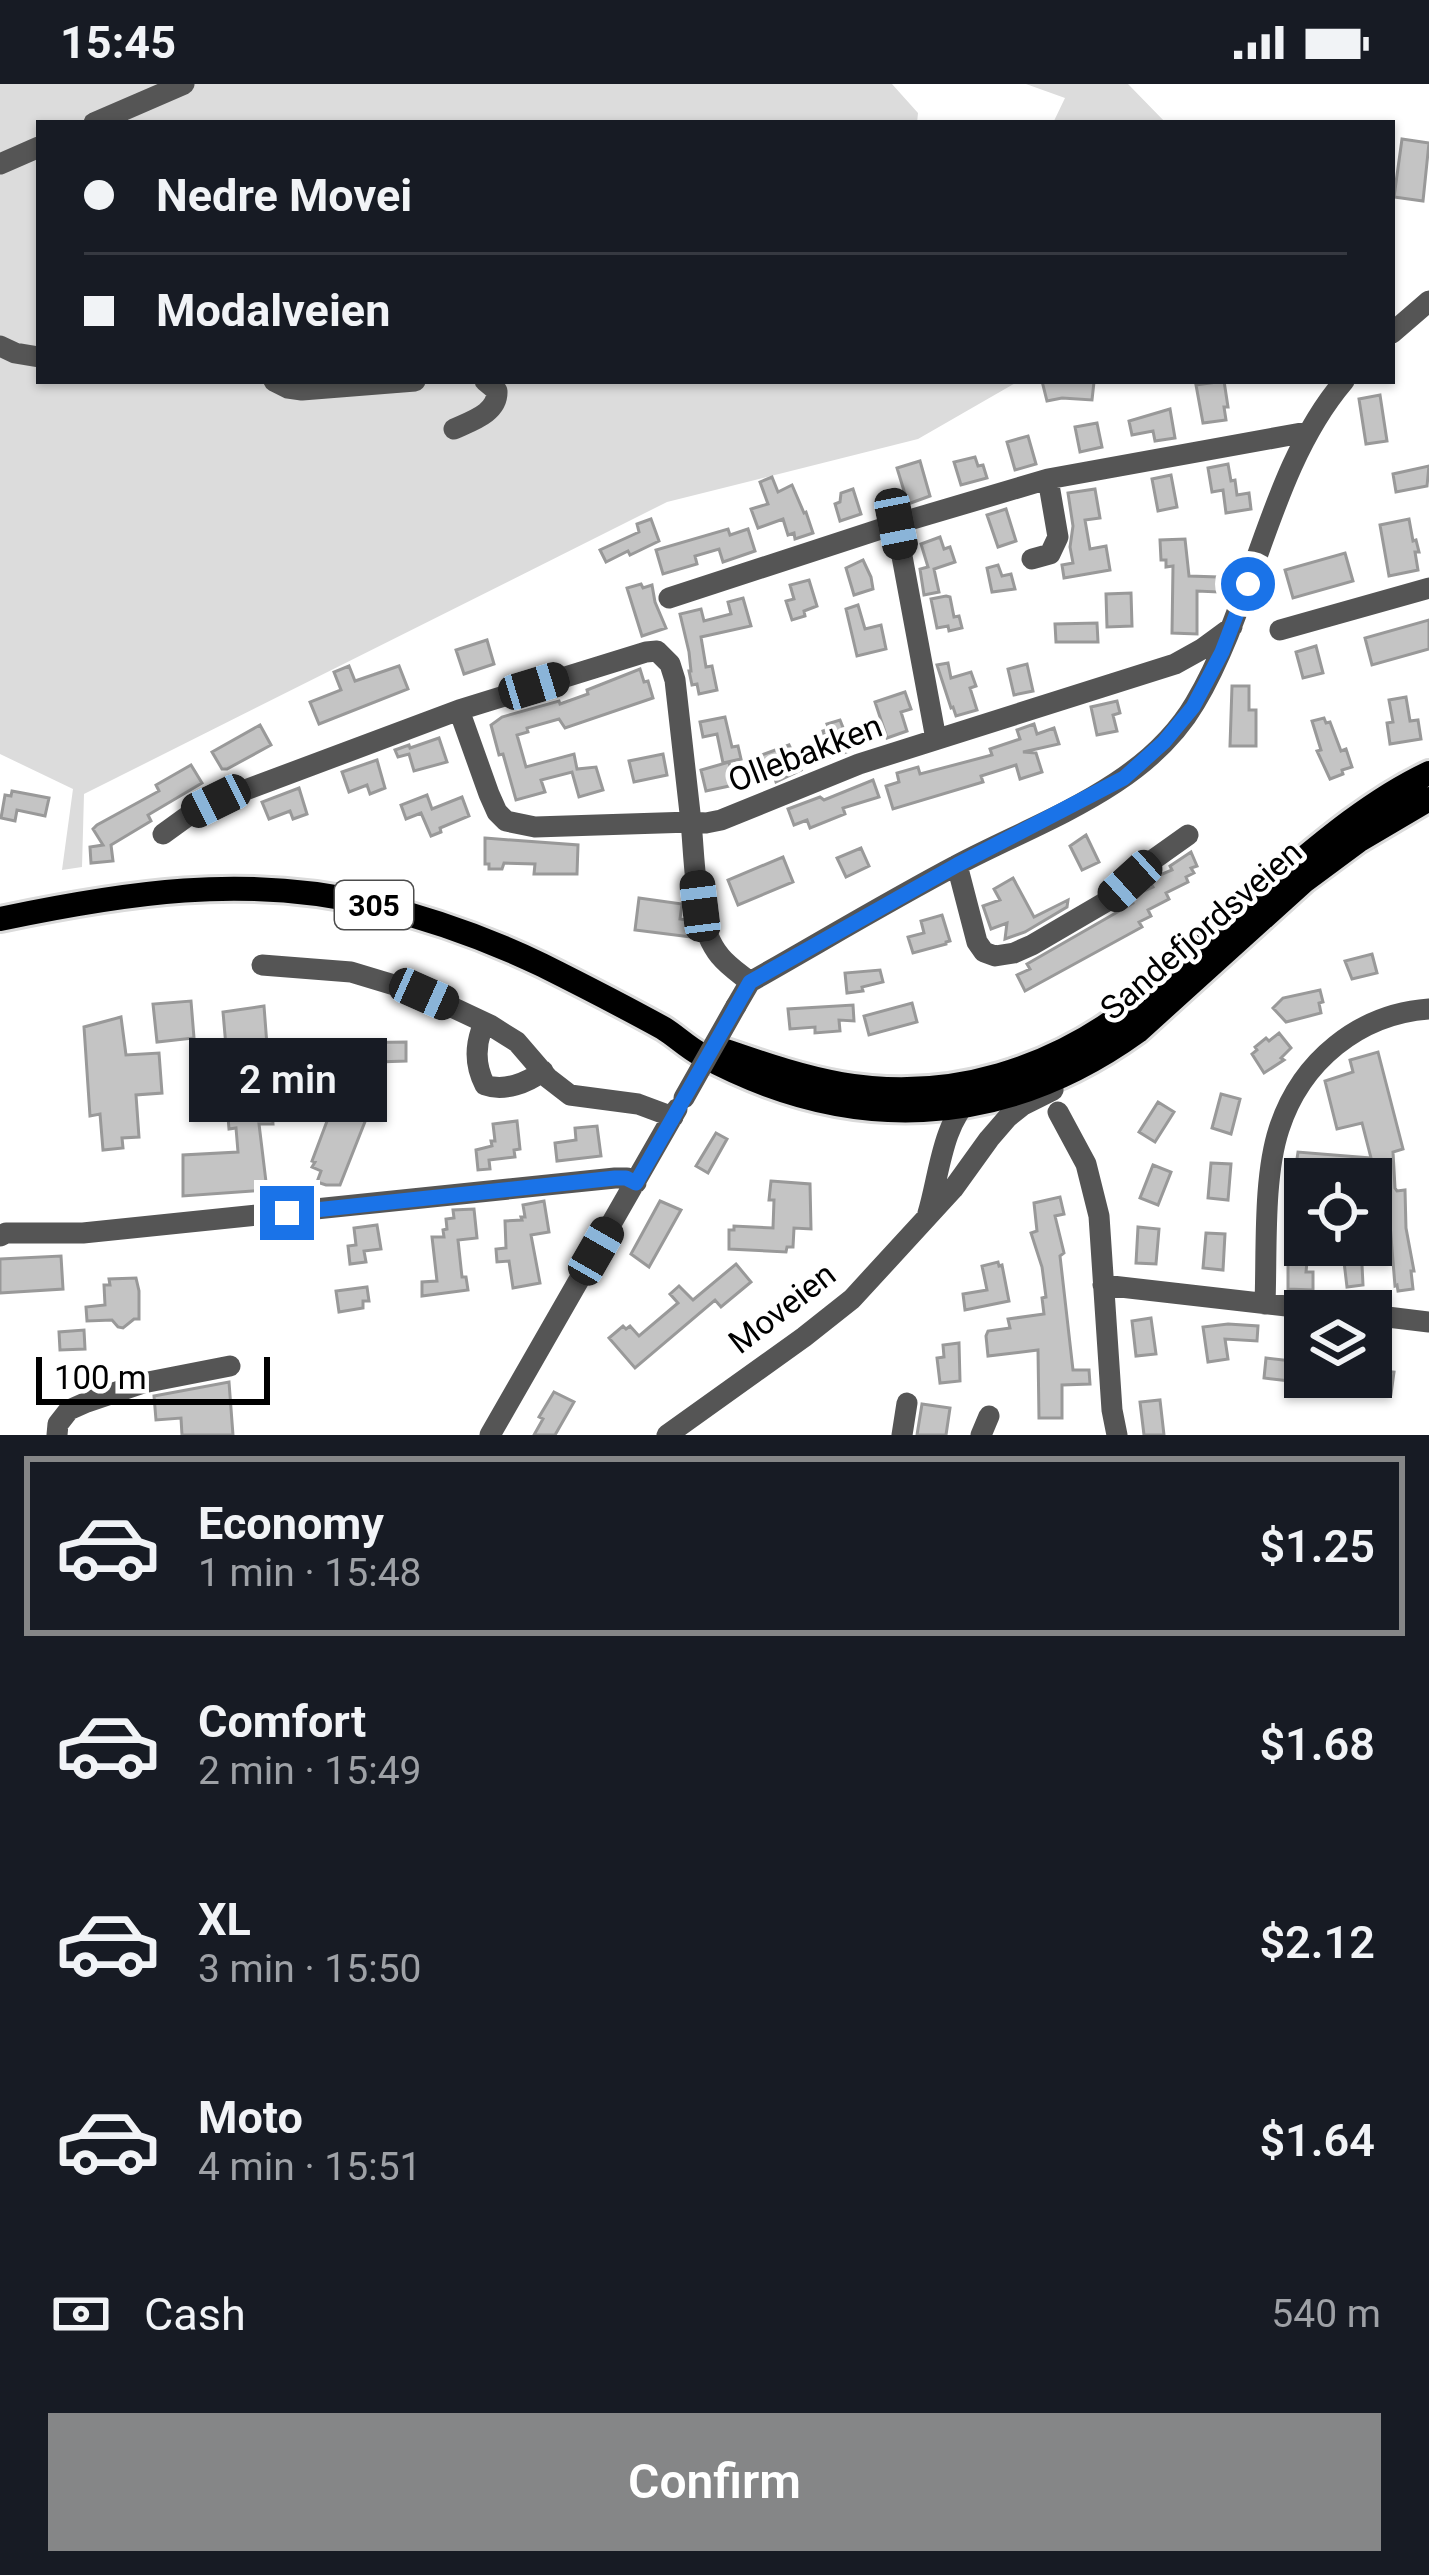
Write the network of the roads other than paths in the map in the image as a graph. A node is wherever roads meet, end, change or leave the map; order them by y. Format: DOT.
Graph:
graph roads {
  1 [pos="184,84"];
  2 [pos="101,120"];
  3 [pos="36,148"];
  4 [pos="0,164"];
  5 [pos="1429,301"];
  6 [pos="1395,331"];
  7 [pos="0,346"];
  8 [pos="36,357"];
  9 [pos="280,384"];
  10 [pos="377,384"];
  11 [pos="489,384"];
  12 [pos="1342,384"];
  13 [pos="454,429"];
  14 [pos="1307,431"];
  15 [pos="1048,479"];
  16 [pos="896,524"];
  17 [pos="1032,559"];
  18 [pos="1429,588"];
  19 [pos="669,598"];
  20 [pos="1232,627"];
  21 [pos="1280,630"];
  22 [pos="459,710"];
  23 [pos="936,739"];
  24 [pos="1429,773"];
  25 [pos="1429,799"];
  26 [pos="691,822"];
  27 [pos="163,834"];
  28 [pos="1188,835"];
  29 [pos="957,865"];
  30 [pos="0,919"];
  31 [pos="262,965"];
  32 [pos="750,982"];
  33 [pos="1429,1009"];
  34 [pos="490,1025"];
  35 [pos="667,1030"];
  36 [pos="1112,1049"];
  37 [pos="543,1071"];
  38 [pos="994,1078"];
  39 [pos="678,1107"];
  40 [pos="961,1107"];
  41 [pos="1058,1112"];
  42 [pos="636,1183"];
  43 [pos="925,1220"];
  44 [pos="0,1236"];
  45 [pos="1103,1285"];
  46 [pos="1265,1304"];
  47 [pos="1284,1306"];
  48 [pos="1392,1318"];
  49 [pos="1429,1322"];
  50 [pos="230,1366"];
  51 [pos="907,1403"];
  52 [pos="57,1435"];
  53 [pos="490,1435"];
  54 [pos="668,1435"];
  55 [pos="902,1435"];
  56 [pos="1117,1435"];
  1 -- 2 [label="street"];
  3 -- 4 [label="street"];
  5 -- 6 [label="street"];
  7 -- 8 [label="street"];
  9 -- 10 [label="street"];
  11 -- 13 [label="street"];
  12 -- 14 [label="street"];
  14 -- 15 [label="street"];
  14 -- 20 [label="street"];
  15 -- 16 [label="street"];
  15 -- 17 [label="street"];
  16 -- 19 [label="street"];
  16 -- 23 [label="street"];
  18 -- 21 [label="street"];
  20 -- 23 [label="street, Ollebakken"];
  20 -- 29 [label="street"];
  22 -- 26 [label="street"];
  22 -- 26 [label="street, Ollebakken"];
  22 -- 27 [label="street"];
  23 -- 26 [label="street, Ollebakken"];
  24 -- 38 [label="main road, Sandefjordsveien / 305"];
  25 -- 36 [label="main road, Sandefjordsveien / 305"];
  26 -- 32 [label="street"];
  28 -- 29 [label="street"];
  29 -- 32 [label="street"];
  30 -- 35 [label="main road, Sandefjordsveien / 305"];
  31 -- 34 [label="street"];
  32 -- 39 [label="street, bridge"];
  33 -- 46 [label="street"];
  34 -- 37 [label="street"];
  34 -- 37 [label="street"];
  35 -- 38 [label="main road, Sandefjordsveien / 305"];
  35 -- 40 [label="main road, Sandefjordsveien / 305"];
  36 -- 40 [label="main road, Sandefjordsveien / 305"];
  36 -- 43 [label="street, Moveien"];
  37 -- 39 [label="street"];
  38 -- 40 [label="street, Moveien"];
  39 -- 42 [label="street"];
  40 -- 43 [label="street, Moveien"];
  41 -- 45 [label="street"];
  42 -- 44 [label="street"];
  42 -- 53 [label="street"];
  43 -- 54 [label="street, Moveien"];
  45 -- 46 [label="street"];
  45 -- 56 [label="street"];
  46 -- 47 [label="street"];
  48 -- 49 [label="street"];
  50 -- 52 [label="street"];
  51 -- 55 [label="street"];
}
